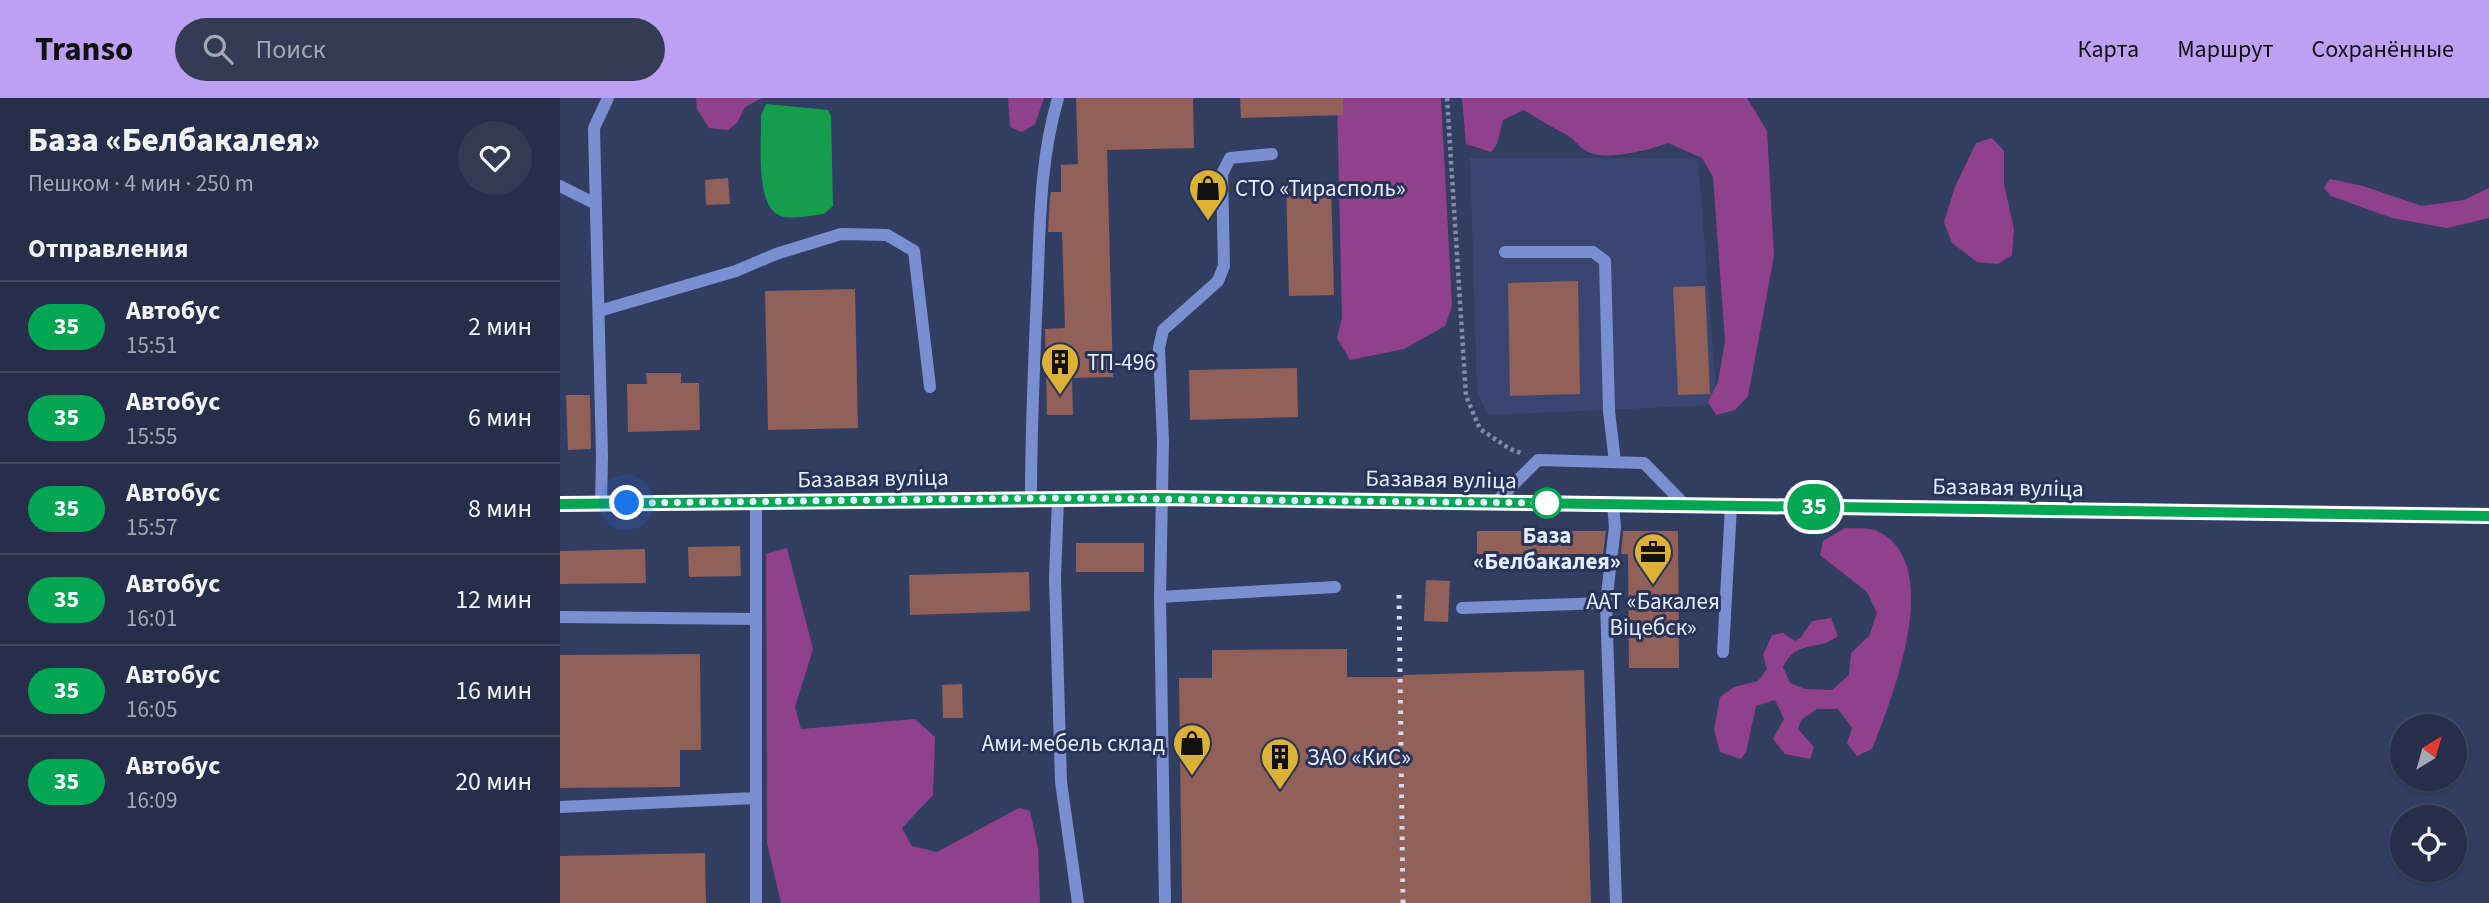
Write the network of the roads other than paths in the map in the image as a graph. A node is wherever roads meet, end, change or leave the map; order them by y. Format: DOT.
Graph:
graph roads {
  1 [pos="608,98"];
  2 [pos="1058,98"];
  3 [pos="1272,154"];
  4 [pos="560,186"];
  5 [pos="596,204"];
  6 [pos="1505,252"];
  7 [pos="598,311"];
  8 [pos="930,387"];
  9 [pos="1615,462"];
  10 [pos="1031,498"];
  11 [pos="1058,498"];
  12 [pos="1160,498"];
  13 [pos="756,502"];
  14 [pos="1495,503"];
  15 [pos="560,504"];
  16 [pos="601,504"];
  17 [pos="1684,504"];
  18 [pos="1613,505"];
  19 [pos="1731,506"];
  20 [pos="2489,516"];
  21 [pos="1335,587"];
  22 [pos="1160,597"];
  23 [pos="1606,603"];
  24 [pos="1462,608"];
  25 [pos="560,617"];
  26 [pos="756,619"];
  27 [pos="1723,652"];
  28 [pos="756,798"];
  29 [pos="560,807"];
  30 [pos="756,903"];
  31 [pos="1078,903"];
  32 [pos="1165,903"];
  33 [pos="1616,903"];
  1 -- 5 [label="lane"];
  2 -- 10 [label="lane"];
  3 -- 12 [label="lane"];
  4 -- 5 [label="lane"];
  5 -- 7 [label="lane"];
  6 -- 9 [label="lane"];
  7 -- 8 [label="lane"];
  7 -- 16 [label="lane"];
  9 -- 14 [label="lane"];
  9 -- 17 [label="lane"];
  10 -- 11 [label="street, Базавая вуліца"];
  10 -- 13 [label="street, Базавая вуліца"];
  11 -- 12 [label="street, Базавая вуліца"];
  11 -- 31 [label="lane"];
  12 -- 14 [label="street, Базавая вуліца"];
  12 -- 22 [label="lane"];
  13 -- 16 [label="street, Базавая вуліца"];
  13 -- 26 [label="lane"];
  14 -- 18 [label="street, Базавая вуліца"];
  15 -- 16 [label="street, Базавая вуліца"];
  17 -- 18 [label="street, Базавая вуліца"];
  17 -- 19 [label="street, Базавая вуліца"];
  18 -- 23 [label="lane"];
  19 -- 20 [label="street, Базавая вуліца"];
  19 -- 27 [label="lane"];
  21 -- 22 [label="lane"];
  22 -- 32 [label="lane"];
  23 -- 24 [label="lane"];
  23 -- 33 [label="lane"];
  25 -- 26 [label="lane"];
  26 -- 28 [label="lane"];
  28 -- 29 [label="lane"];
  28 -- 30 [label="lane"];
}
